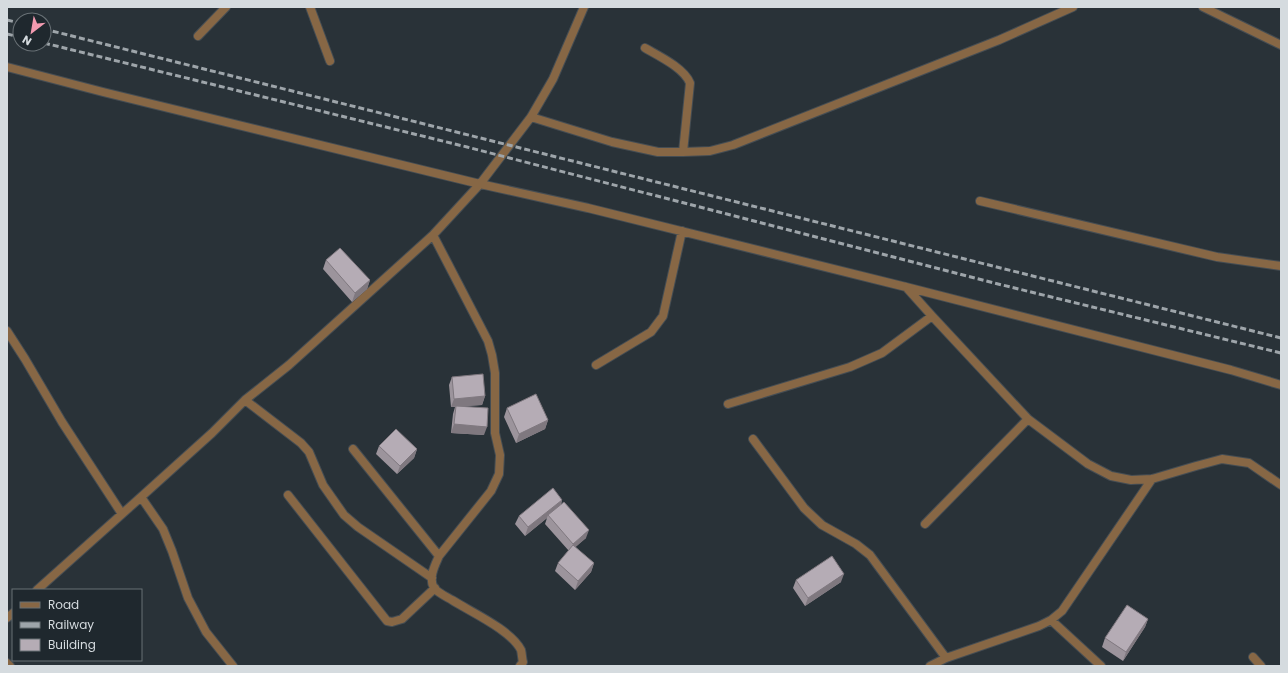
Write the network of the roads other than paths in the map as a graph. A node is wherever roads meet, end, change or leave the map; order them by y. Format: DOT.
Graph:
graph roads {
  1 [pos="226,7"];
  2 [pos="310,7"];
  3 [pos="584,7"];
  4 [pos="1073,7"];
  5 [pos="1203,7"];
  6 [pos="198,36"];
  7 [pos="1281,45"];
  8 [pos="645,48"];
  9 [pos="330,61"];
  10 [pos="7,67"];
  11 [pos="531,118"];
  12 [pos="683,152"];
  13 [pos="480,184"];
  14 [pos="980,202"];
  15 [pos="682,231"];
  16 [pos="433,236"];
  17 [pos="1281,266"];
  18 [pos="906,287"];
  19 [pos="932,316"];
  20 [pos="7,331"];
  21 [pos="596,365"];
  22 [pos="1281,385"];
  23 [pos="245,400"];
  24 [pos="728,404"];
  25 [pos="1028,419"];
  26 [pos="753,439"];
  27 [pos="353,449"];
  28 [pos="1152,479"];
  29 [pos="1281,485"];
  30 [pos="288,495"];
  31 [pos="141,497"];
  32 [pos="122,514"];
  33 [pos="925,524"];
  34 [pos="439,556"];
  35 [pos="432,578"];
  36 [pos="434,588"];
  37 [pos="38,589"];
  38 [pos="1051,620"];
  39 [pos="1253,657"];
  40 [pos="946,658"];
  41 [pos="7,663"];
  42 [pos="10,666"];
  43 [pos="233,666"];
  44 [pos="520,666"];
  45 [pos="930,666"];
  46 [pos="1101,666"];
  47 [pos="1261,666"];
  1 -- 6 [label="street"];
  2 -- 9 [label="street"];
  3 -- 11 [label="street"];
  4 -- 12 [label="street"];
  5 -- 7 [label="street"];
  8 -- 12 [label="street"];
  10 -- 13 [label="street"];
  11 -- 12 [label="street"];
  11 -- 13 [label="street"];
  13 -- 15 [label="street"];
  13 -- 16 [label="street"];
  14 -- 17 [label="street"];
  15 -- 18 [label="street"];
  15 -- 21 [label="street"];
  16 -- 23 [label="street"];
  16 -- 34 [label="street"];
  18 -- 19 [label="street"];
  18 -- 22 [label="street"];
  19 -- 24 [label="street"];
  19 -- 25 [label="street"];
  20 -- 32 [label="street"];
  23 -- 31 [label="street"];
  23 -- 35 [label="street"];
  25 -- 28 [label="street"];
  25 -- 33 [label="street"];
  26 -- 40 [label="street"];
  27 -- 34 [label="street"];
  28 -- 29 [label="street"];
  28 -- 38 [label="street"];
  30 -- 36 [label="street"];
  31 -- 32 [label="street"];
  31 -- 43 [label="street"];
  32 -- 37 [label="street"];
  34 -- 35 [label="street"];
  35 -- 36 [label="street"];
  36 -- 44 [label="street"];
  38 -- 40 [label="street"];
  38 -- 46 [label="street"];
  39 -- 47 [label="street"];
  40 -- 45 [label="street"];
  41 -- 42 [label="street"];
}
